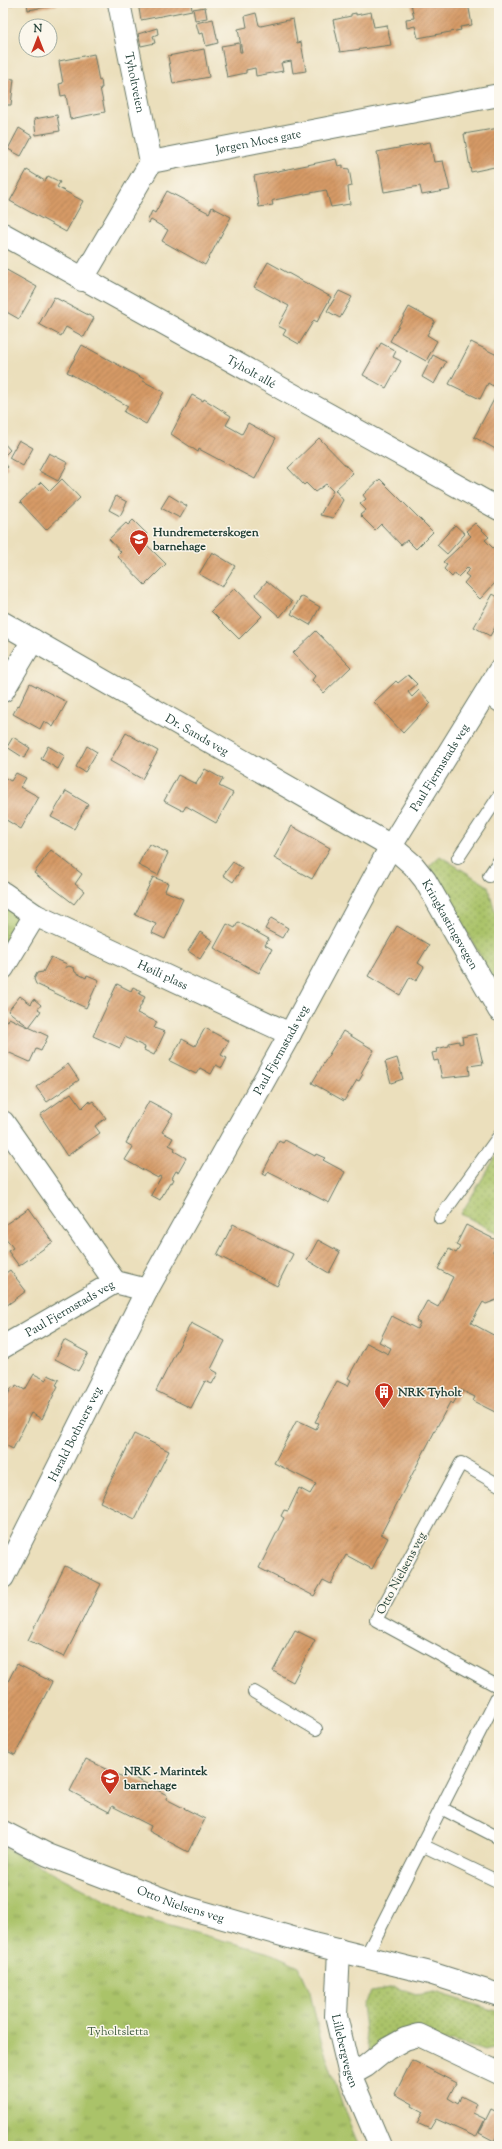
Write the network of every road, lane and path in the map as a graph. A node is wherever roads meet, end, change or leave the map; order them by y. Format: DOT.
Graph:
graph roads {
  1 [pos="119,3"];
  2 [pos="499,95"];
  3 [pos="151,162"];
  4 [pos="3,234"];
  5 [pos="82,280"];
  6 [pos="499,509"];
  7 [pos="3,623"];
  8 [pos="33,640"];
  9 [pos="499,671"];
  10 [pos="3,691"];
  11 [pos="491,701"];
  12 [pos="499,796"];
  13 [pos="391,846"];
  14 [pos="458,858"];
  15 [pos="499,862"];
  16 [pos="489,876"];
  17 [pos="3,893"];
  18 [pos="35,915"];
  19 [pos="3,968"];
  20 [pos="499,1010"];
  21 [pos="290,1034"];
  22 [pos="3,1122"];
  23 [pos="499,1136"];
  24 [pos="440,1218"];
  25 [pos="115,1282"];
  26 [pos="147,1290"];
  27 [pos="3,1347"];
  28 [pos="499,1485"];
  29 [pos="3,1578"];
  30 [pos="499,1687"];
  31 [pos="254,1692"];
  32 [pos="499,1694"];
  33 [pos="316,1729"];
  34 [pos="441,1808"];
  35 [pos="3,1832"];
  36 [pos="499,1838"];
  37 [pos="422,1845"];
  38 [pos="499,1882"];
  39 [pos="339,1950"];
  40 [pos="366,1956"];
  41 [pos="499,1995"];
  42 [pos="499,2073"];
  43 [pos="350,2075"];
  44 [pos="380,2146"];
  1 -- 3 [label="street, Tyholtveien"];
  2 -- 3 [label="street, Jørgen Moes gate"];
  3 -- 5 [label="street"];
  4 -- 5 [label="street, Tyholt allé"];
  5 -- 6 [label="street, Tyholt allé"];
  7 -- 8 [label="street, Dr. Sands veg"];
  8 -- 10 [label="street"];
  8 -- 13 [label="street, Dr. Sands veg"];
  9 -- 11 [label="street, Paul Fjermstads veg"];
  11 -- 13 [label="street, Paul Fjermstads veg"];
  12 -- 14 [label="lane"];
  13 -- 20 [label="street, Kringkastingsvegen"];
  13 -- 21 [label="street, Paul Fjermstads veg"];
  15 -- 16 [label="lane"];
  17 -- 18 [label="street, Høili plass"];
  18 -- 19 [label="street"];
  18 -- 21 [label="street, Høili plass"];
  21 -- 26 [label="street, Paul Fjermstads veg"];
  22 -- 25 [label="street"];
  23 -- 24 [label="lane"];
  25 -- 26 [label="street, Paul Fjermstads veg"];
  25 -- 27 [label="street, Paul Fjermstads veg"];
  26 -- 29 [label="street, Harald Bothners veg"];
  28 -- 30 [label="lane, Otto Nielsens veg"];
  31 -- 33 [label="lane"];
  32 -- 34 [label="lane"];
  34 -- 36 [label="lane"];
  34 -- 37 [label="lane"];
  35 -- 39 [label="street, Otto Nielsens veg"];
  37 -- 38 [label="lane"];
  37 -- 40 [label="lane"];
  39 -- 40 [label="street, Otto Nielsens veg"];
  39 -- 43 [label="street, Lillebergvegen"];
  40 -- 41 [label="street, Otto Nielsens veg"];
  42 -- 43 [label="street"];
  43 -- 44 [label="street, Lillebergvegen"];
}
